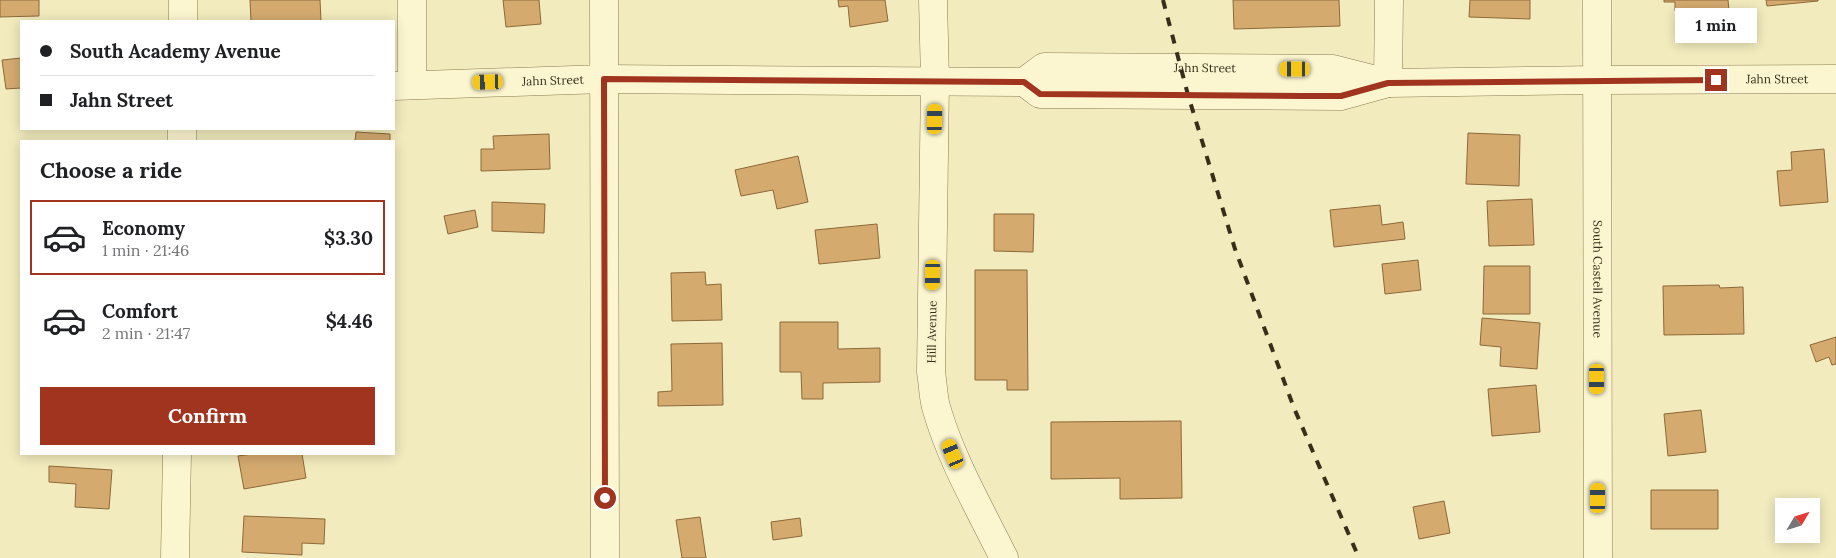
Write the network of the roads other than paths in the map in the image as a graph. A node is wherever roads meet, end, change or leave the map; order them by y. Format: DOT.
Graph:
graph roads {
  1 [pos="183,0"];
  2 [pos="412,0"];
  3 [pos="604,0"];
  4 [pos="934,0"];
  5 [pos="1389,0"];
  6 [pos="1596,0"];
  7 [pos="183,20"];
  8 [pos="604,79"];
  9 [pos="1836,79"];
  10 [pos="936,80"];
  11 [pos="1597,80"];
  12 [pos="1388,83"];
  13 [pos="403,85"];
  14 [pos="177,455"];
  15 [pos="175,558"];
  16 [pos="605,558"];
  17 [pos="1004,558"];
  18 [pos="1598,558"];
  1 -- 7 [label="street"];
  2 -- 13 [label="street"];
  3 -- 8 [label="street"];
  4 -- 10 [label="street, Hill Avenue"];
  5 -- 12 [label="street"];
  6 -- 11 [label="street, South Castell Avenue"];
  8 -- 10 [label="street, Jahn Street"];
  8 -- 13 [label="street, Jahn Street"];
  8 -- 16 [label="street"];
  9 -- 11 [label="street, Jahn Street"];
  10 -- 12 [label="street, Jahn Street"];
  10 -- 17 [label="street, Hill Avenue"];
  11 -- 12 [label="street, Jahn Street"];
  11 -- 18 [label="street, South Castell Avenue"];
  14 -- 15 [label="street"];
}
